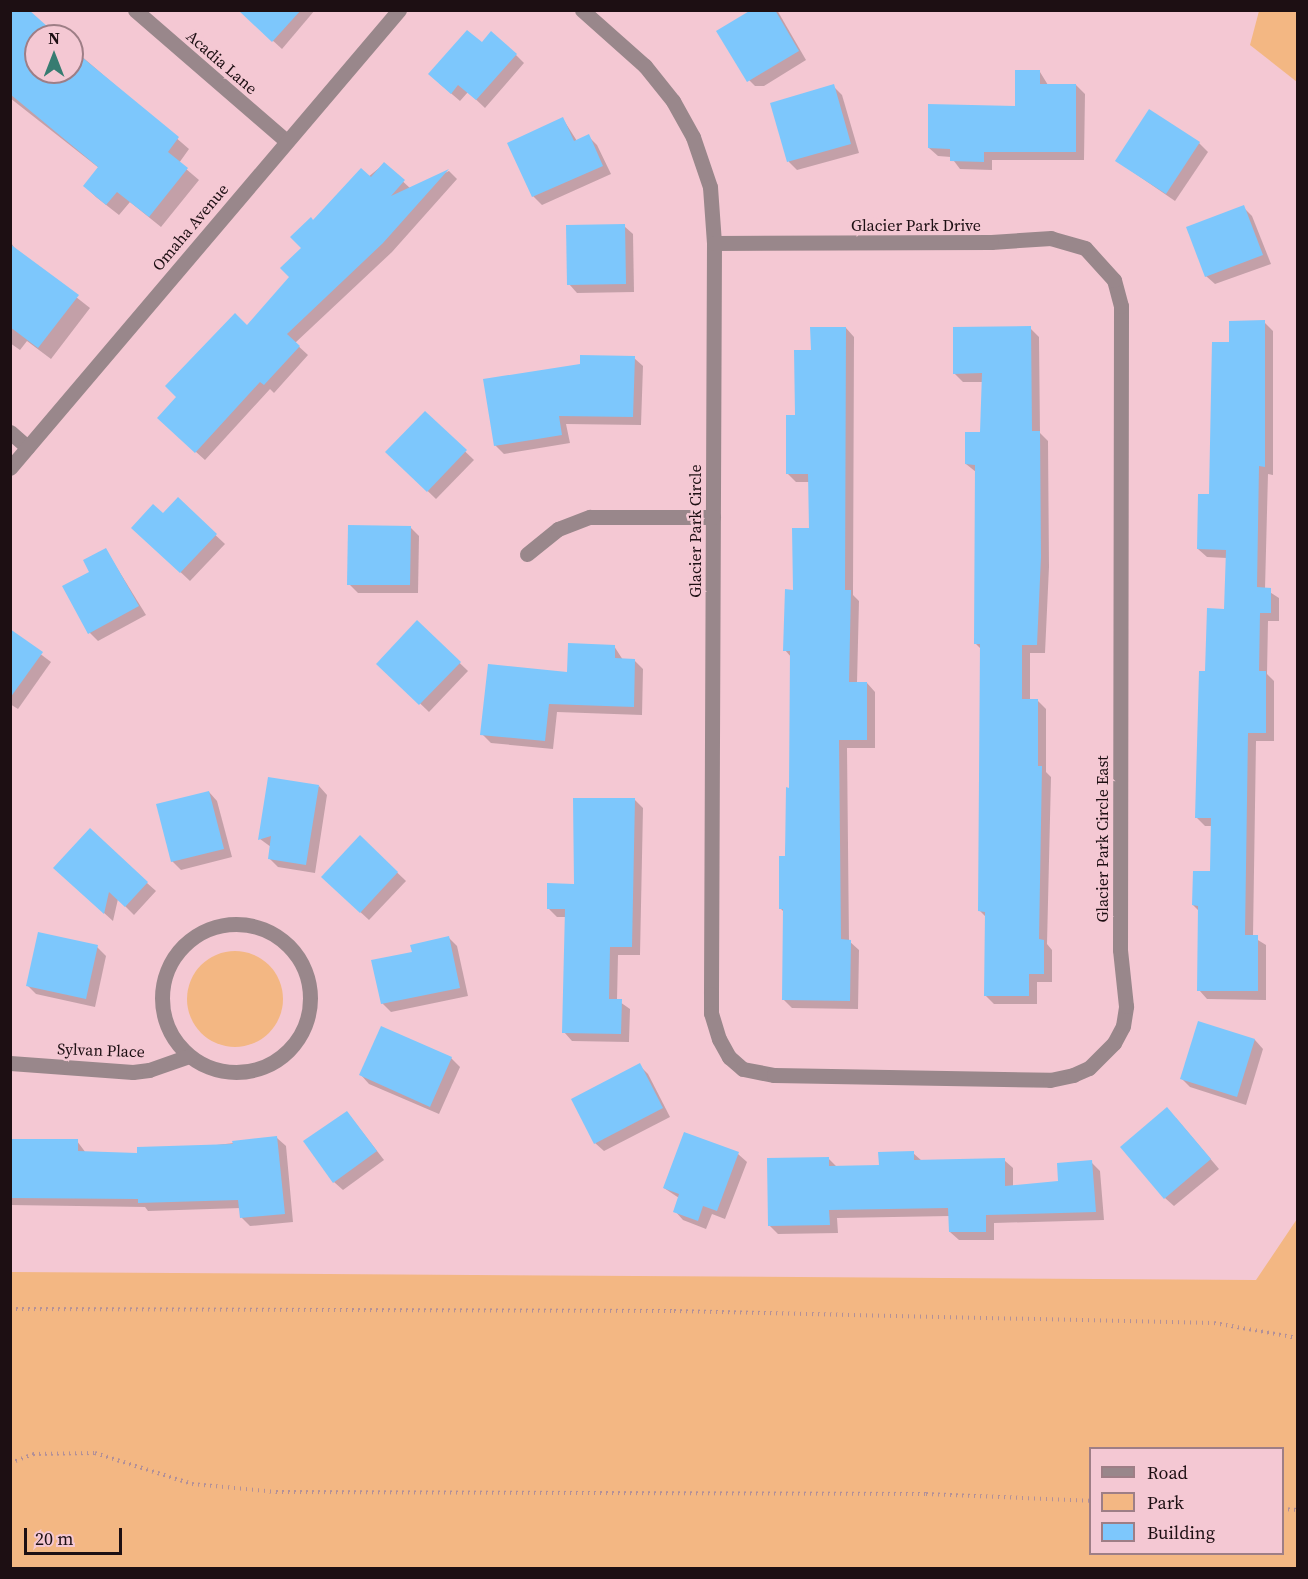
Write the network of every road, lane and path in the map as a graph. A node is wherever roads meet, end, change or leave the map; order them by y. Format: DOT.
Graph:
graph roads {
  1 [pos="135,10"];
  2 [pos="399,10"];
  3 [pos="582,10"];
  4 [pos="286,141"];
  5 [pos="714,243"];
  6 [pos="1108,270"];
  7 [pos="10,432"];
  8 [pos="27,447"];
  9 [pos="10,468"];
  10 [pos="713,517"];
  11 [pos="527,554"];
  12 [pos="189,1056"];
  13 [pos="10,1063"];
  14 [pos="762,1073"];
  15 [pos="10,1309"];
  16 [pos="1298,1338"];
  17 [pos="10,1463"];
  18 [pos="1089,1501"];
  1 -- 4 [label="street, Acadia Lane"];
  2 -- 4 [label="street, Omaha Avenue"];
  3 -- 5 [label="street, Glacier Park Circle"];
  4 -- 8 [label="street, Omaha Avenue"];
  5 -- 6 [label="street, Glacier Park Drive"];
  5 -- 10 [label="street, Glacier Park Circle"];
  6 -- 14 [label="street, Glacier Park Circle East"];
  7 -- 8 [label="street"];
  8 -- 9 [label="street, Omaha Avenue"];
  10 -- 11 [label="street"];
  10 -- 14 [label="street, Glacier Park Circle"];
  12 -- 12 [label="street"];
  12 -- 13 [label="street, Sylvan Place"];
  15 -- 16 [label="path"];
  17 -- 18 [label="path"];
}
